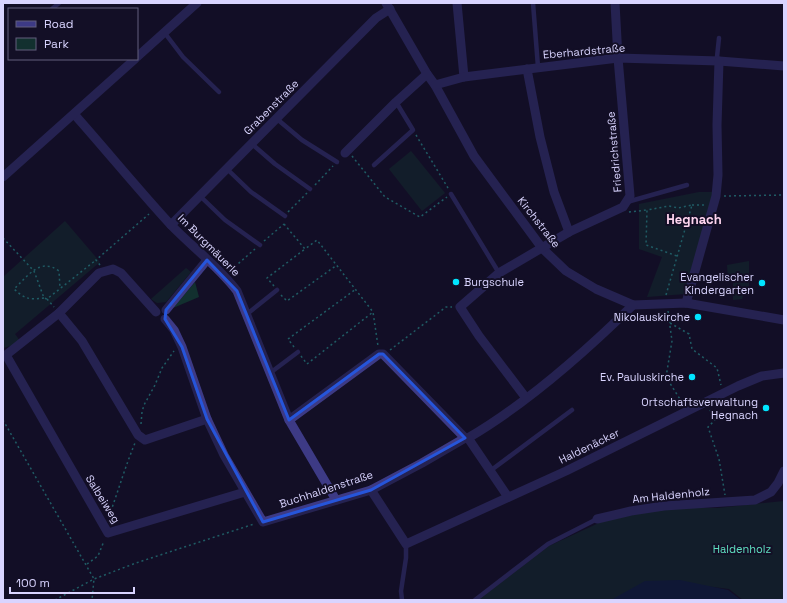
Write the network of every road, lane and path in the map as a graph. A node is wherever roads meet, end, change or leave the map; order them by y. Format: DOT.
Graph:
graph roads {
  1 [pos="197,3"];
  2 [pos="457,3"];
  3 [pos="533,3"];
  4 [pos="615,3"];
  5 [pos="388,6"];
  6 [pos="164,32"];
  7 [pos="719,38"];
  8 [pos="138,56"];
  9 [pos="618,58"];
  10 [pos="134,60"];
  11 [pos="719,61"];
  12 [pos="784,66"];
  13 [pos="538,67"];
  14 [pos="527,69"];
  15 [pos="427,74"];
  16 [pos="464,77"];
  17 [pos="435,85"];
  18 [pos="219,92"];
  19 [pos="396,102"];
  20 [pos="74,114"];
  21 [pos="277,119"];
  22 [pos="413,130"];
  23 [pos="252,144"];
  24 [pos="346,152"];
  25 [pos="337,162"];
  26 [pos="374,165"];
  27 [pos="227,169"];
  28 [pos="3,177"];
  29 [pos="687,185"];
  30 [pos="310,190"];
  31 [pos="451,194"];
  32 [pos="784,195"];
  33 [pos="200,196"];
  34 [pos="716,196"];
  35 [pos="627,202"];
  36 [pos="692,205"];
  37 [pos="704,205"];
  38 [pos="156,208"];
  39 [pos="647,210"];
  40 [pos="639,211"];
  41 [pos="285,216"];
  42 [pos="284,224"];
  43 [pos="171,225"];
  44 [pos="569,232"];
  45 [pos="3,238"];
  46 [pos="260,244"];
  47 [pos="542,248"];
  48 [pos="305,250"];
  49 [pos="677,256"];
  50 [pos="96,260"];
  51 [pos="207,260"];
  52 [pos="337,265"];
  53 [pos="34,271"];
  54 [pos="104,272"];
  55 [pos="499,273"];
  56 [pos="60,288"];
  57 [pos="356,289"];
  58 [pos="277,290"];
  59 [pos="44,298"];
  60 [pos="666,299"];
  61 [pos="686,303"];
  62 [pos="633,305"];
  63 [pos="460,307"];
  64 [pos="373,312"];
  65 [pos="59,313"];
  66 [pos="247,314"];
  67 [pos="166,315"];
  68 [pos="784,320"];
  69 [pos="670,323"];
  70 [pos="173,352"];
  71 [pos="298,352"];
  72 [pos="381,354"];
  73 [pos="5,356"];
  74 [pos="270,373"];
  75 [pos="784,373"];
  76 [pos="723,393"];
  77 [pos="526,398"];
  78 [pos="705,401"];
  79 [pos="572,410"];
  80 [pos="687,410"];
  81 [pos="207,419"];
  82 [pos="3,420"];
  83 [pos="289,420"];
  84 [pos="138,435"];
  85 [pos="467,438"];
  86 [pos="490,471"];
  87 [pos="784,471"];
  88 [pos="724,486"];
  89 [pos="370,490"];
  90 [pos="245,492"];
  91 [pos="508,497"];
  92 [pos="336,500"];
  93 [pos="597,519"];
  94 [pos="263,522"];
  95 [pos="108,533"];
  96 [pos="406,544"];
  97 [pos="86,564"];
  98 [pos="94,580"];
  99 [pos="55,600"];
  100 [pos="92,600"];
  101 [pos="402,600"];
  102 [pos="475,600"];
  1 -- 6 [label="street"];
  2 -- 16 [label="street"];
  3 -- 13 [label="lane"];
  4 -- 9 [label="street, Friedrichstraße"];
  5 -- 15 [label="street, Kirchstraße"];
  5 -- 21 [label="street, Grabenstraße"];
  6 -- 8 [label="street"];
  6 -- 18 [label="lane"];
  7 -- 11 [label="lane"];
  9 -- 11 [label="street, Eberhardstraße"];
  9 -- 13 [label="street, Eberhardstraße"];
  9 -- 35 [label="street, Friedrichstraße"];
  10 -- 20 [label="street"];
  11 -- 12 [label="street, Eberhardstraße"];
  11 -- 34 [label="street"];
  13 -- 14 [label="street, Eberhardstraße"];
  14 -- 16 [label="street, Eberhardstraße"];
  14 -- 44 [label="street"];
  15 -- 17 [label="street, Kirchstraße"];
  15 -- 19 [label="street"];
  16 -- 17 [label="street, Eberhardstraße"];
  17 -- 47 [label="street, Kirchstraße"];
  19 -- 22 [label="lane"];
  19 -- 24 [label="street"];
  20 -- 28 [label="street"];
  20 -- 38 [label="street, Im Burgmäuerle"];
  21 -- 23 [label="street, Grabenstraße"];
  21 -- 25 [label="lane"];
  22 -- 26 [label="lane"];
  22 -- 31 [label="path"];
  23 -- 27 [label="street, Grabenstraße"];
  23 -- 30 [label="lane"];
  24 -- 31 [label="path"];
  27 -- 33 [label="street, Grabenstraße"];
  27 -- 41 [label="lane"];
  29 -- 35 [label="lane"];
  31 -- 55 [label="lane"];
  32 -- 34 [label="path"];
  33 -- 43 [label="street, Grabenstraße"];
  33 -- 46 [label="lane"];
  34 -- 61 [label="street"];
  35 -- 44 [label="street, Friedrichstraße"];
  36 -- 37 [label="path"];
  36 -- 39 [label="path"];
  36 -- 49 [label="path"];
  38 -- 43 [label="street, Im Burgmäuerle"];
  38 -- 50 [label="path"];
  39 -- 40 [label="path"];
  39 -- 49 [label="path"];
  42 -- 48 [label="path"];
  43 -- 51 [label="street, Im Burgmäuerle"];
  44 -- 47 [label="street, Friedrichstraße"];
  45 -- 53 [label="path"];
  47 -- 55 [label="street, Friedrichstraße"];
  47 -- 62 [label="street, Kirchstraße"];
  48 -- 52 [label="path"];
  48 -- 58 [label="path"];
  49 -- 60 [label="path"];
  50 -- 54 [label="path"];
  50 -- 56 [label="path"];
  51 -- 66 [label="street, Im Burgmäuerle"];
  51 -- 67 [label="street"];
  52 -- 57 [label="path"];
  52 -- 58 [label="path"];
  53 -- 56 [label="path"];
  53 -- 59 [label="path"];
  53 -- 59 [label="path"];
  54 -- 65 [label="street"];
  54 -- 67 [label="street"];
  55 -- 63 [label="street, Friedrichstraße"];
  56 -- 59 [label="path"];
  57 -- 64 [label="path"];
  57 -- 71 [label="path"];
  58 -- 66 [label="lane"];
  60 -- 61 [label="street, Kirchstraße"];
  60 -- 62 [label="street, Kirchstraße"];
  60 -- 69 [label="path"];
  61 -- 68 [label="street, Kirchstraße"];
  62 -- 77 [label="street, Buchhaldenstraße"];
  63 -- 72 [label="path"];
  63 -- 77 [label="street"];
  64 -- 71 [label="path"];
  64 -- 72 [label="path"];
  65 -- 73 [label="street"];
  65 -- 84 [label="street"];
  66 -- 74 [label="street, Im Burgmäuerle"];
  67 -- 81 [label="street"];
  69 -- 76 [label="path"];
  69 -- 80 [label="path"];
  70 -- 84 [label="path"];
  71 -- 74 [label="lane"];
  72 -- 83 [label="street"];
  72 -- 85 [label="street"];
  73 -- 95 [label="street, Salbeiweg"];
  74 -- 83 [label="street, Im Burgmäuerle"];
  75 -- 76 [label="street, Haldenäcker"];
  76 -- 78 [label="street, Haldenäcker"];
  77 -- 85 [label="street, Buchhaldenstraße"];
  78 -- 80 [label="street, Haldenäcker"];
  78 -- 88 [label="path"];
  79 -- 86 [label="lane"];
  80 -- 91 [label="street, Haldenäcker"];
  81 -- 84 [label="street"];
  81 -- 90 [label="street"];
  82 -- 97 [label="path"];
  83 -- 92 [label="street, Im Burgmäuerle"];
  84 -- 95 [label="path"];
  85 -- 86 [label="street"];
  85 -- 89 [label="street, Buchhaldenstraße"];
  86 -- 91 [label="street"];
  87 -- 93 [label="street, Am Haldenholz"];
  89 -- 92 [label="street, Buchhaldenstraße"];
  89 -- 96 [label="street"];
  90 -- 94 [label="street"];
  90 -- 95 [label="street, Salbeiweg"];
  91 -- 96 [label="street, Haldenäcker"];
  92 -- 94 [label="street, Buchhaldenstraße"];
  93 -- 102 [label="lane, Am Haldenholz"];
  94 -- 98 [label="path"];
  95 -- 97 [label="path"];
  96 -- 101 [label="lane"];
  97 -- 98 [label="path"];
  98 -- 99 [label="path"];
  98 -- 100 [label="path"];
}
